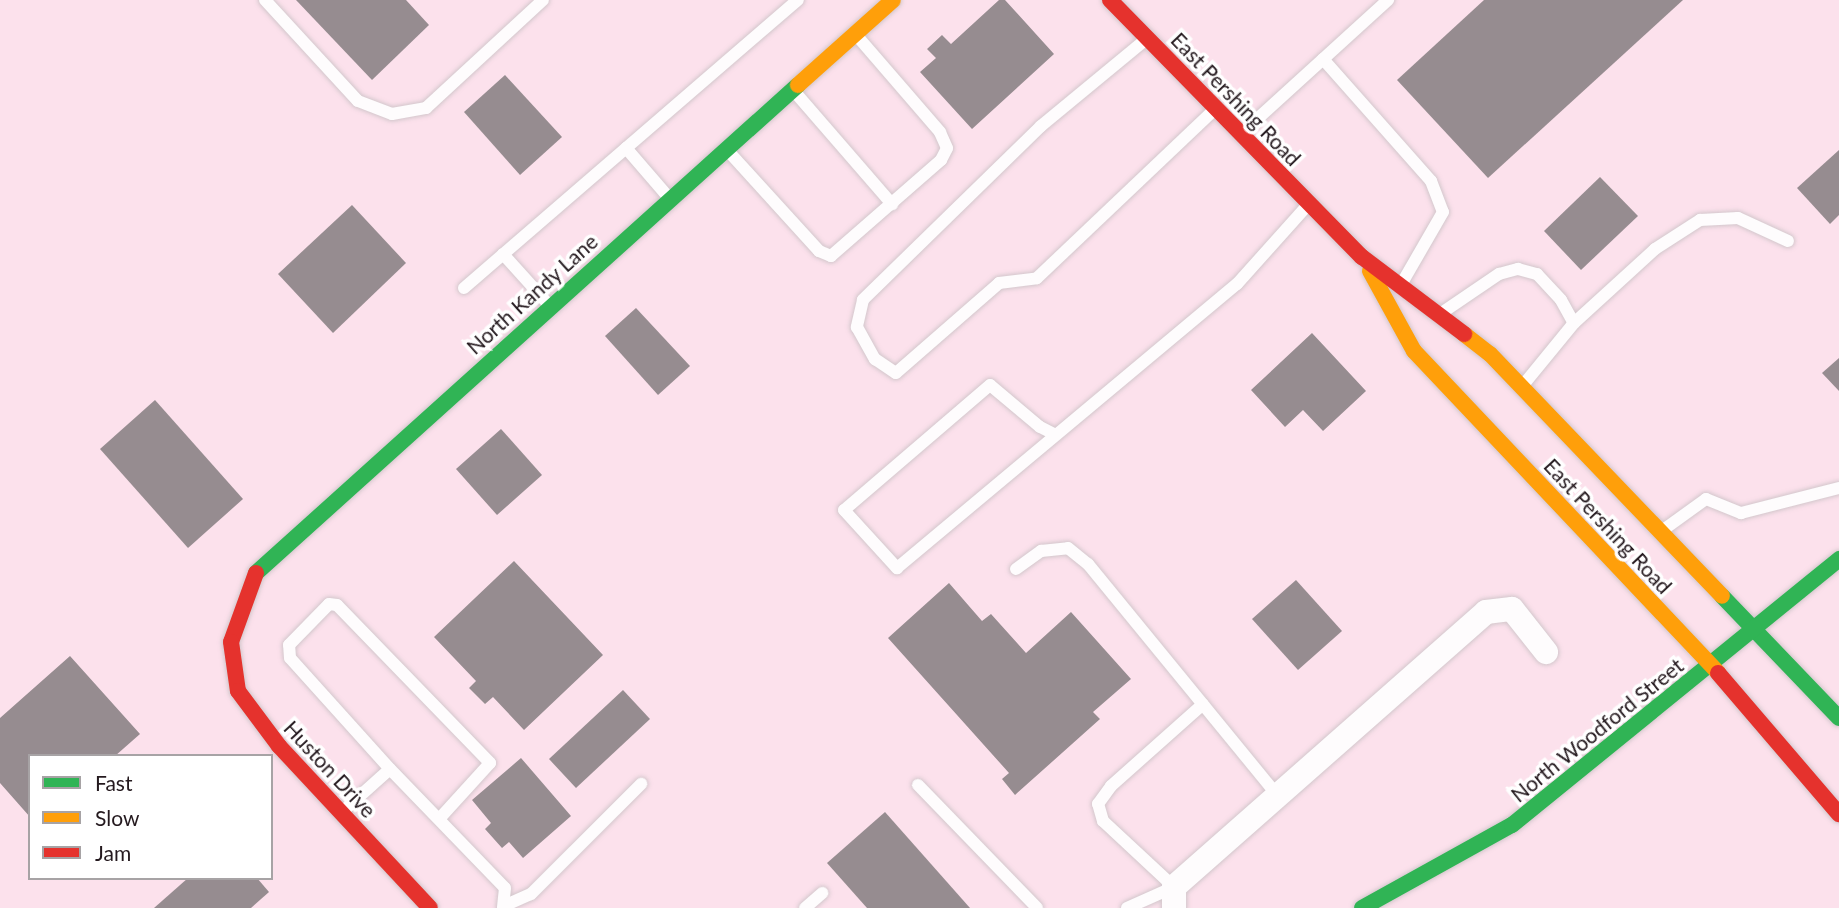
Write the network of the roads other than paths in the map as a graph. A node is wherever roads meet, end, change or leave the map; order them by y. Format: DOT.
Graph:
graph roads {
  1 [pos="265,0"];
  2 [pos="543,0"];
  3 [pos="798,0"];
  4 [pos="1110,0"];
  5 [pos="1388,0"];
  6 [pos="882,4"];
  7 [pos="855,34"];
  8 [pos="1147,38"];
  9 [pos="1323,59"];
  10 [pos="793,90"];
  11 [pos="1216,108"];
  12 [pos="1241,134"];
  13 [pos="626,148"];
  14 [pos="727,149"];
  15 [pos="670,199"];
  16 [pos="892,204"];
  17 [pos="1309,204"];
  18 [pos="1788,240"];
  19 [pos="503,254"];
  20 [pos="1362,257"];
  21 [pos="1400,286"];
  22 [pos="464,288"];
  23 [pos="550,307"];
  24 [pos="1438,315"];
  25 [pos="1574,323"];
  26 [pos="1522,387"];
  27 [pos="1054,434"];
  28 [pos="1839,488"];
  29 [pos="1661,531"];
  30 [pos="1839,559"];
  31 [pos="1016,569"];
  32 [pos="1756,631"];
  33 [pos="231,642"];
  34 [pos="1546,652"];
  35 [pos="1712,666"];
  36 [pos="1203,704"];
  37 [pos="1839,718"];
  38 [pos="390,769"];
  39 [pos="641,784"];
  40 [pos="918,785"];
  41 [pos="1278,796"];
  42 [pos="342,813"];
  43 [pos="1839,814"];
  44 [pos="440,818"];
  45 [pos="1393,891"];
  46 [pos="822,893"];
  47 [pos="1174,898"];
  48 [pos="504,906"];
  49 [pos="430,908"];
  50 [pos="805,908"];
  51 [pos="1037,908"];
  52 [pos="1127,908"];
  53 [pos="1362,908"];
  54 [pos="1403,908"];
  1 -- 2 [label="lane"];
  3 -- 13 [label="lane"];
  4 -- 8 [label="street, East Pershing Road"];
  5 -- 9 [label="lane"];
  6 -- 7 [label="street, North Kandy Lane"];
  7 -- 10 [label="street, North Kandy Lane"];
  7 -- 16 [label="lane"];
  8 -- 11 [label="street, East Pershing Road"];
  8 -- 11 [label="lane"];
  9 -- 12 [label="lane"];
  9 -- 21 [label="lane"];
  10 -- 14 [label="street, North Kandy Lane"];
  10 -- 16 [label="lane"];
  11 -- 12 [label="street, East Pershing Road"];
  12 -- 17 [label="street, East Pershing Road"];
  13 -- 15 [label="lane"];
  13 -- 19 [label="lane"];
  14 -- 15 [label="street, North Kandy Lane"];
  14 -- 16 [label="lane"];
  15 -- 23 [label="street, North Kandy Lane"];
  17 -- 20 [label="street, East Pershing Road"];
  17 -- 27 [label="lane"];
  18 -- 25 [label="lane"];
  19 -- 22 [label="lane"];
  19 -- 23 [label="lane"];
  20 -- 21 [label="street, East Pershing Road"];
  20 -- 35 [label="street, East Pershing Road"];
  21 -- 24 [label="street, East Pershing Road"];
  23 -- 33 [label="street, North Kandy Lane"];
  24 -- 25 [label="lane"];
  24 -- 26 [label="street, East Pershing Road"];
  25 -- 26 [label="lane"];
  26 -- 29 [label="street, East Pershing Road"];
  27 -- 27 [label="lane"];
  28 -- 29 [label="lane"];
  29 -- 32 [label="street, East Pershing Road"];
  30 -- 32 [label="street, North Woodford Street"];
  31 -- 36 [label="lane"];
  32 -- 35 [label="street, North Woodford Street"];
  32 -- 37 [label="street, East Pershing Road"];
  33 -- 42 [label="street, Huston Drive"];
  34 -- 41 [label="street"];
  35 -- 43 [label="street, East Pershing Road"];
  35 -- 45 [label="street, North Woodford Street"];
  36 -- 41 [label="lane"];
  36 -- 47 [label="lane"];
  38 -- 42 [label="lane"];
  38 -- 44 [label="lane"];
  38 -- 44 [label="lane"];
  39 -- 48 [label="lane"];
  40 -- 51 [label="lane"];
  41 -- 47 [label="street"];
  42 -- 49 [label="street, Huston Drive"];
  44 -- 48 [label="lane"];
  45 -- 53 [label="street, North Woodford Street"];
  45 -- 54 [label="lane"];
  46 -- 50 [label="lane"];
  47 -- 52 [label="lane"];
}
